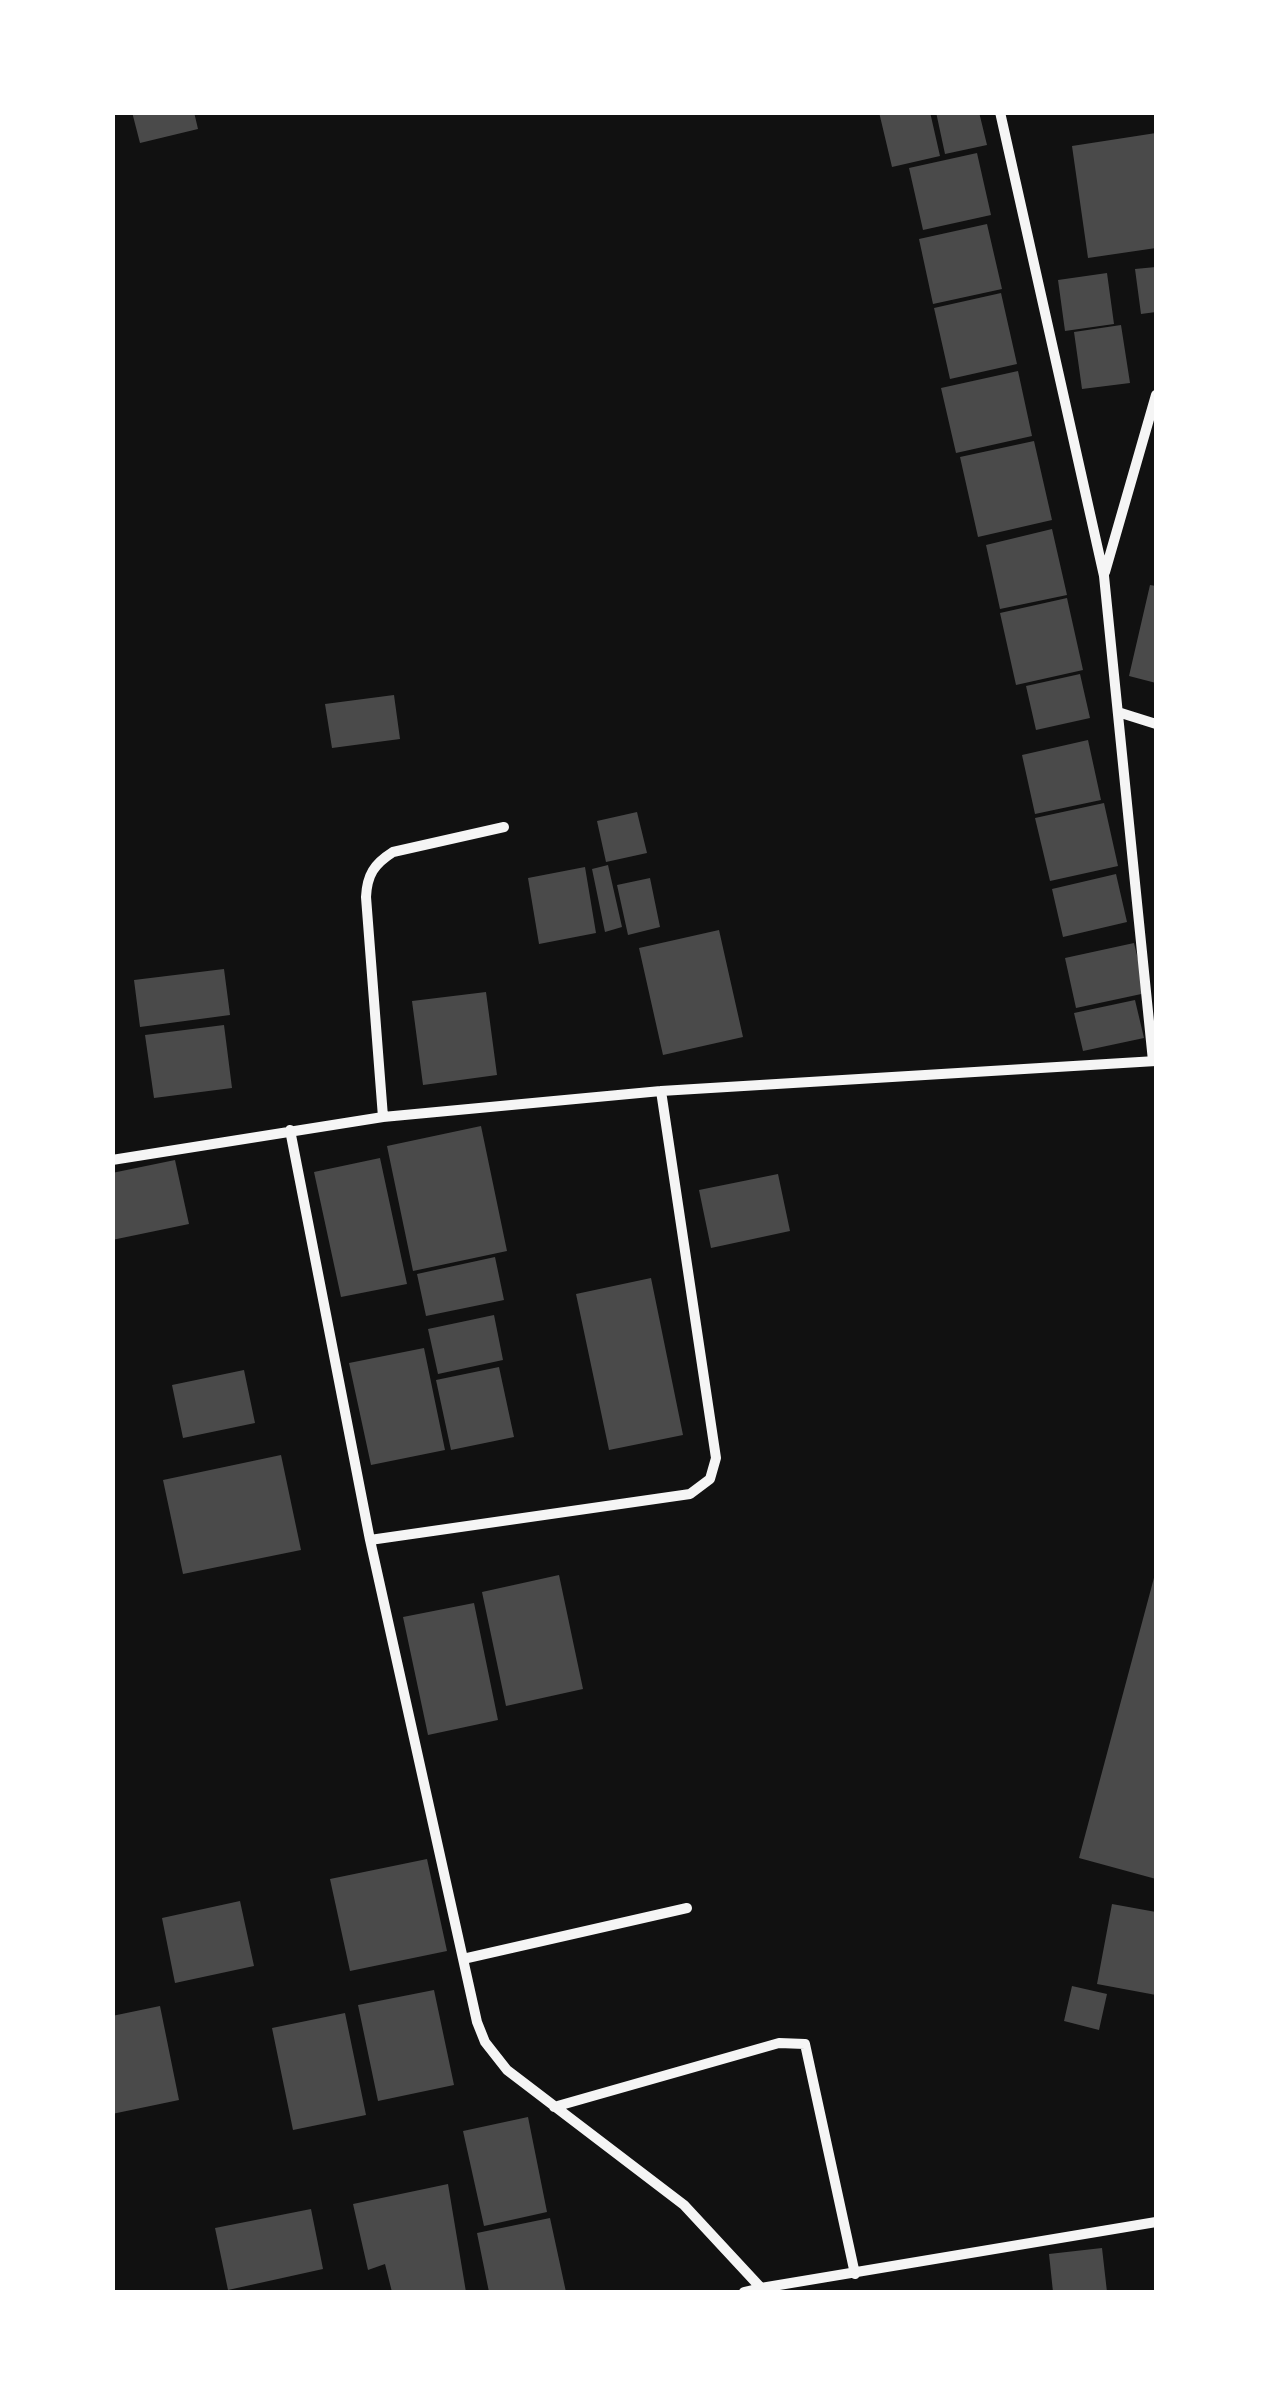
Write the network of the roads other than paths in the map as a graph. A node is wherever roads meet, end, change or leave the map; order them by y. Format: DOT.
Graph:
graph roads {
  1 [pos="1000,112"];
  2 [pos="1156,395"];
  3 [pos="1104,576"];
  4 [pos="1121,713"];
  5 [pos="1156,724"];
  6 [pos="504,827"];
  7 [pos="1155,1060"];
  8 [pos="661,1091"];
  9 [pos="383,1117"];
  10 [pos="290,1130"];
  11 [pos="112,1160"];
  12 [pos="370,1540"];
  13 [pos="687,1908"];
  14 [pos="464,1959"];
  15 [pos="554,2107"];
  16 [pos="1156,2222"];
  17 [pos="856,2274"];
  18 [pos="761,2288"];
  19 [pos="744,2292"];
  1 -- 3 [label="street"];
  2 -- 3 [label="street"];
  3 -- 4 [label="street"];
  4 -- 5 [label="street"];
  4 -- 7 [label="street"];
  6 -- 9 [label="street"];
  7 -- 8 [label="street"];
  8 -- 9 [label="street"];
  8 -- 12 [label="street"];
  9 -- 10 [label="street"];
  10 -- 11 [label="street"];
  10 -- 12 [label="street"];
  12 -- 14 [label="street"];
  13 -- 14 [label="street"];
  14 -- 15 [label="street"];
  15 -- 17 [label="street"];
  15 -- 18 [label="street"];
  16 -- 17 [label="street"];
  17 -- 18 [label="street"];
  18 -- 19 [label="street"];
}
